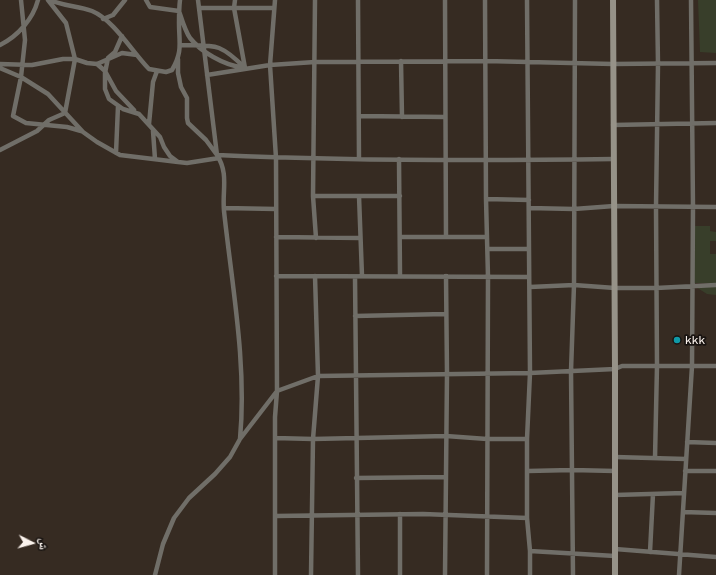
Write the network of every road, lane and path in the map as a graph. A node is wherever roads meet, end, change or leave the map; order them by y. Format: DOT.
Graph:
graph roads {
  1 [pos="21,0"];
  2 [pos="38,0"];
  3 [pos="49,0"];
  4 [pos="125,0"];
  5 [pos="146,0"];
  6 [pos="180,0"];
  7 [pos="198,0"];
  8 [pos="234,0"];
  9 [pos="275,0"];
  10 [pos="315,0"];
  11 [pos="358,0"];
  12 [pos="445,0"];
  13 [pos="486,0"];
  14 [pos="527,0"];
  15 [pos="575,0"];
  16 [pos="613,0"];
  17 [pos="657,0"];
  18 [pos="691,0"];
  19 [pos="199,8"];
  20 [pos="234,8"];
  21 [pos="274,8"];
  22 [pos="179,12"];
  23 [pos="103,19"];
  24 [pos="25,25"];
  25 [pos="122,36"];
  26 [pos="0,45"];
  27 [pos="180,45"];
  28 [pos="202,47"];
  29 [pos="137,55"];
  30 [pos="108,58"];
  31 [pos="75,59"];
  32 [pos="178,59"];
  33 [pos="401,61"];
  34 [pos="445,61"];
  35 [pos="486,61"];
  36 [pos="315,62"];
  37 [pos="359,62"];
  38 [pos="527,62"];
  39 [pos="575,63"];
  40 [pos="692,63"];
  41 [pos="716,63"];
  42 [pos="0,64"];
  43 [pos="97,64"];
  44 [pos="270,64"];
  45 [pos="613,64"];
  46 [pos="658,64"];
  47 [pos="22,65"];
  48 [pos="0,68"];
  49 [pos="245,68"];
  50 [pos="105,71"];
  51 [pos="157,71"];
  52 [pos="207,75"];
  53 [pos="21,77"];
  54 [pos="118,106"];
  55 [pos="136,112"];
  56 [pos="65,113"];
  57 [pos="359,116"];
  58 [pos="402,117"];
  59 [pos="445,118"];
  60 [pos="716,123"];
  61 [pos="149,124"];
  62 [pos="657,124"];
  63 [pos="692,124"];
  64 [pos="44,125"];
  65 [pos="613,125"];
  66 [pos="153,129"];
  67 [pos="83,132"];
  68 [pos="0,150"];
  69 [pos="116,153"];
  70 [pos="218,156"];
  71 [pos="276,158"];
  72 [pos="314,158"];
  73 [pos="359,158"];
  74 [pos="154,159"];
  75 [pos="399,159"];
  76 [pos="445,159"];
  77 [pos="486,159"];
  78 [pos="528,159"];
  79 [pos="574,159"];
  80 [pos="614,159"];
  81 [pos="178,162"];
  82 [pos="314,196"];
  83 [pos="359,196"];
  84 [pos="400,196"];
  85 [pos="486,199"];
  86 [pos="529,200"];
  87 [pos="614,206"];
  88 [pos="656,207"];
  89 [pos="693,207"];
  90 [pos="716,207"];
  91 [pos="224,208"];
  92 [pos="529,208"];
  93 [pos="276,209"];
  94 [pos="574,209"];
  95 [pos="276,237"];
  96 [pos="400,237"];
  97 [pos="446,237"];
  98 [pos="487,237"];
  99 [pos="316,238"];
  100 [pos="360,238"];
  101 [pos="488,249"];
  102 [pos="529,249"];
  103 [pos="276,276"];
  104 [pos="315,276"];
  105 [pos="355,276"];
  106 [pos="362,276"];
  107 [pos="400,276"];
  108 [pos="446,276"];
  109 [pos="488,277"];
  110 [pos="529,277"];
  111 [pos="574,285"];
  112 [pos="692,286"];
  113 [pos="716,286"];
  114 [pos="530,287"];
  115 [pos="615,288"];
  116 [pos="656,288"];
  117 [pos="446,314"];
  118 [pos="355,316"];
  119 [pos="657,366"];
  120 [pos="692,366"];
  121 [pos="716,366"];
  122 [pos="615,369"];
  123 [pos="571,371"];
  124 [pos="530,373"];
  125 [pos="447,374"];
  126 [pos="488,374"];
  127 [pos="356,375"];
  128 [pos="318,376"];
  129 [pos="277,391"];
  130 [pos="446,436"];
  131 [pos="356,437"];
  132 [pos="275,438"];
  133 [pos="313,439"];
  134 [pos="487,439"];
  135 [pos="527,439"];
  136 [pos="716,439"];
  137 [pos="240,440"];
  138 [pos="687,442"];
  139 [pos="716,443"];
  140 [pos="615,457"];
  141 [pos="655,458"];
  142 [pos="686,459"];
  143 [pos="572,470"];
  144 [pos="528,471"];
  145 [pos="615,471"];
  146 [pos="685,471"];
  147 [pos="716,471"];
  148 [pos="446,477"];
  149 [pos="356,478"];
  150 [pos="684,493"];
  151 [pos="653,494"];
  152 [pos="616,495"];
  153 [pos="683,512"];
  154 [pos="716,513"];
  155 [pos="400,514"];
  156 [pos="357,515"];
  157 [pos="445,515"];
  158 [pos="275,516"];
  159 [pos="312,516"];
  160 [pos="487,516"];
  161 [pos="527,518"];
  162 [pos="615,549"];
  163 [pos="530,551"];
  164 [pos="650,552"];
  165 [pos="573,553"];
  166 [pos="680,554"];
  167 [pos="615,556"];
  168 [pos="716,557"];
  169 [pos="155,575"];
  170 [pos="275,575"];
  171 [pos="311,575"];
  172 [pos="358,575"];
  173 [pos="400,575"];
  174 [pos="445,575"];
  175 [pos="487,575"];
  176 [pos="530,575"];
  177 [pos="573,575"];
  178 [pos="615,575"];
  179 [pos="679,575"];
  1 -- 24 [label="street"];
  2 -- 24 [label="street"];
  3 -- 23 [label="street"];
  3 -- 31 [label="street"];
  4 -- 23 [label="street"];
  5 -- 22 [label="street"];
  6 -- 22 [label="street"];
  7 -- 19 [label="street"];
  8 -- 20 [label="street"];
  9 -- 21 [label="street"];
  10 -- 36 [label="street"];
  11 -- 37 [label="street"];
  12 -- 34 [label="street"];
  13 -- 35 [label="street"];
  14 -- 38 [label="street"];
  15 -- 39 [label="street"];
  16 -- 45 [label="street"];
  17 -- 46 [label="street"];
  18 -- 40 [label="street"];
  19 -- 20 [label="street"];
  19 -- 28 [label="street"];
  20 -- 21 [label="street"];
  20 -- 49 [label="street"];
  21 -- 44 [label="street"];
  22 -- 27 [label="street"];
  22 -- 28 [label="street"];
  23 -- 25 [label="street"];
  24 -- 26 [label="street"];
  24 -- 47 [label="street"];
  25 -- 29 [label="street"];
  25 -- 30 [label="street"];
  27 -- 28 [label="street"];
  27 -- 32 [label="street"];
  28 -- 49 [label="street"];
  28 -- 49 [label="street"];
  28 -- 52 [label="street"];
  29 -- 30 [label="street"];
  29 -- 51 [label="street"];
  30 -- 43 [label="street"];
  30 -- 50 [label="street"];
  31 -- 43 [label="street"];
  31 -- 47 [label="street"];
  31 -- 56 [label="street"];
  32 -- 51 [label="street"];
  32 -- 70 [label="street"];
  33 -- 34 [label="street"];
  33 -- 37 [label="street"];
  33 -- 58 [label="street"];
  34 -- 35 [label="street"];
  34 -- 59 [label="street"];
  35 -- 38 [label="street"];
  35 -- 77 [label="street"];
  36 -- 37 [label="street"];
  36 -- 44 [label="street"];
  36 -- 72 [label="street"];
  37 -- 57 [label="street"];
  38 -- 39 [label="street"];
  38 -- 78 [label="street"];
  39 -- 45 [label="street"];
  39 -- 79 [label="street"];
  40 -- 41 [label="street"];
  40 -- 46 [label="street"];
  40 -- 63 [label="street"];
  42 -- 47 [label="street"];
  43 -- 50 [label="street"];
  44 -- 49 [label="street"];
  44 -- 71 [label="street"];
  45 -- 46 [label="street"];
  45 -- 65 [label="street"];
  46 -- 62 [label="street"];
  47 -- 53 [label="street"];
  48 -- 53 [label="street"];
  49 -- 52 [label="street"];
  50 -- 54 [label="street"];
  50 -- 55 [label="street"];
  51 -- 61 [label="street"];
  52 -- 70 [label="street"];
  53 -- 56 [label="street"];
  53 -- 64 [label="street"];
  54 -- 55 [label="street"];
  54 -- 69 [label="street"];
  55 -- 61 [label="street"];
  56 -- 64 [label="street"];
  56 -- 67 [label="street"];
  57 -- 58 [label="street"];
  57 -- 73 [label="street"];
  58 -- 59 [label="street"];
  59 -- 76 [label="street"];
  60 -- 63 [label="street"];
  61 -- 66 [label="street"];
  62 -- 63 [label="street"];
  62 -- 65 [label="street"];
  62 -- 88 [label="street"];
  63 -- 89 [label="street"];
  64 -- 67 [label="street"];
  64 -- 68 [label="street"];
  65 -- 80 [label="street"];
  66 -- 74 [label="street"];
  66 -- 81 [label="street"];
  67 -- 69 [label="street"];
  69 -- 74 [label="street"];
  70 -- 71 [label="street"];
  70 -- 81 [label="street"];
  70 -- 91 [label="street"];
  71 -- 72 [label="street"];
  71 -- 93 [label="street"];
  72 -- 73 [label="street"];
  72 -- 82 [label="street"];
  73 -- 75 [label="street"];
  74 -- 81 [label="street"];
  75 -- 76 [label="street"];
  75 -- 84 [label="street"];
  76 -- 77 [label="street"];
  76 -- 97 [label="street"];
  77 -- 78 [label="street"];
  77 -- 85 [label="street"];
  78 -- 79 [label="street"];
  78 -- 86 [label="street"];
  79 -- 80 [label="street"];
  79 -- 94 [label="street"];
  80 -- 87 [label="street"];
  82 -- 83 [label="street"];
  82 -- 99 [label="street"];
  83 -- 84 [label="street"];
  83 -- 100 [label="street"];
  84 -- 96 [label="street"];
  85 -- 86 [label="street"];
  85 -- 98 [label="street"];
  86 -- 92 [label="street"];
  87 -- 88 [label="street"];
  87 -- 94 [label="street"];
  87 -- 115 [label="street"];
  88 -- 89 [label="street"];
  88 -- 116 [label="street"];
  89 -- 90 [label="street"];
  89 -- 112 [label="street"];
  91 -- 93 [label="street"];
  91 -- 137 [label="street"];
  92 -- 94 [label="street"];
  92 -- 102 [label="street"];
  93 -- 95 [label="street"];
  94 -- 111 [label="street"];
  95 -- 99 [label="street"];
  95 -- 103 [label="street"];
  96 -- 97 [label="street"];
  96 -- 107 [label="street"];
  97 -- 98 [label="street"];
  98 -- 101 [label="street"];
  99 -- 100 [label="street"];
  100 -- 106 [label="street"];
  101 -- 102 [label="street"];
  101 -- 109 [label="street"];
  102 -- 110 [label="street"];
  103 -- 104 [label="street"];
  103 -- 129 [label="street"];
  104 -- 105 [label="street"];
  104 -- 128 [label="street"];
  105 -- 106 [label="street"];
  105 -- 118 [label="street"];
  106 -- 107 [label="street"];
  107 -- 108 [label="street"];
  108 -- 109 [label="street"];
  108 -- 117 [label="street"];
  109 -- 110 [label="street"];
  109 -- 126 [label="street"];
  110 -- 114 [label="street"];
  111 -- 114 [label="street"];
  111 -- 115 [label="street"];
  111 -- 123 [label="street"];
  112 -- 113 [label="street"];
  112 -- 116 [label="street"];
  112 -- 120 [label="street"];
  114 -- 124 [label="street"];
  115 -- 116 [label="street"];
  115 -- 122 [label="street"];
  116 -- 119 [label="street"];
  117 -- 118 [label="street"];
  117 -- 125 [label="street"];
  118 -- 127 [label="street"];
  119 -- 120 [label="street"];
  119 -- 122 [label="street"];
  119 -- 141 [label="street"];
  120 -- 121 [label="street"];
  120 -- 138 [label="street"];
  122 -- 123 [label="street"];
  122 -- 140 [label="street"];
  123 -- 124 [label="street"];
  123 -- 143 [label="street"];
  124 -- 126 [label="street"];
  124 -- 135 [label="street"];
  125 -- 126 [label="street"];
  125 -- 127 [label="street"];
  125 -- 130 [label="street"];
  126 -- 134 [label="street"];
  127 -- 128 [label="street"];
  127 -- 131 [label="street"];
  128 -- 129 [label="street"];
  128 -- 133 [label="street"];
  129 -- 132 [label="street"];
  129 -- 137 [label="street"];
  130 -- 131 [label="street"];
  130 -- 134 [label="street"];
  130 -- 148 [label="street"];
  131 -- 133 [label="street"];
  131 -- 149 [label="street"];
  132 -- 133 [label="street"];
  132 -- 158 [label="street"];
  133 -- 159 [label="street"];
  134 -- 135 [label="street"];
  134 -- 160 [label="street"];
  135 -- 144 [label="street"];
  136 -- 139 [label="street"];
  137 -- 169 [label="street"];
  138 -- 139 [label="street"];
  138 -- 142 [label="street"];
  140 -- 141 [label="street"];
  140 -- 145 [label="street"];
  141 -- 142 [label="street"];
  142 -- 146 [label="street"];
  143 -- 144 [label="street"];
  143 -- 145 [label="street"];
  143 -- 165 [label="street"];
  144 -- 161 [label="street"];
  145 -- 152 [label="street"];
  146 -- 147 [label="street"];
  146 -- 150 [label="street"];
  148 -- 149 [label="street"];
  148 -- 157 [label="street"];
  149 -- 156 [label="street"];
  150 -- 151 [label="street"];
  150 -- 153 [label="street"];
  151 -- 152 [label="street"];
  151 -- 164 [label="street"];
  152 -- 162 [label="street"];
  153 -- 154 [label="street"];
  153 -- 166 [label="street"];
  155 -- 156 [label="street"];
  155 -- 157 [label="street"];
  155 -- 173 [label="street"];
  156 -- 159 [label="street"];
  156 -- 172 [label="street"];
  157 -- 160 [label="street"];
  157 -- 174 [label="street"];
  158 -- 159 [label="street"];
  158 -- 170 [label="street"];
  159 -- 171 [label="street"];
  160 -- 161 [label="street"];
  160 -- 175 [label="street"];
  161 -- 163 [label="street"];
  162 -- 164 [label="street"];
  162 -- 167 [label="street"];
  163 -- 165 [label="street"];
  163 -- 176 [label="street"];
  164 -- 166 [label="street"];
  165 -- 167 [label="street"];
  165 -- 177 [label="street"];
  166 -- 168 [label="street"];
  166 -- 179 [label="street"];
  167 -- 178 [label="street"];
}
